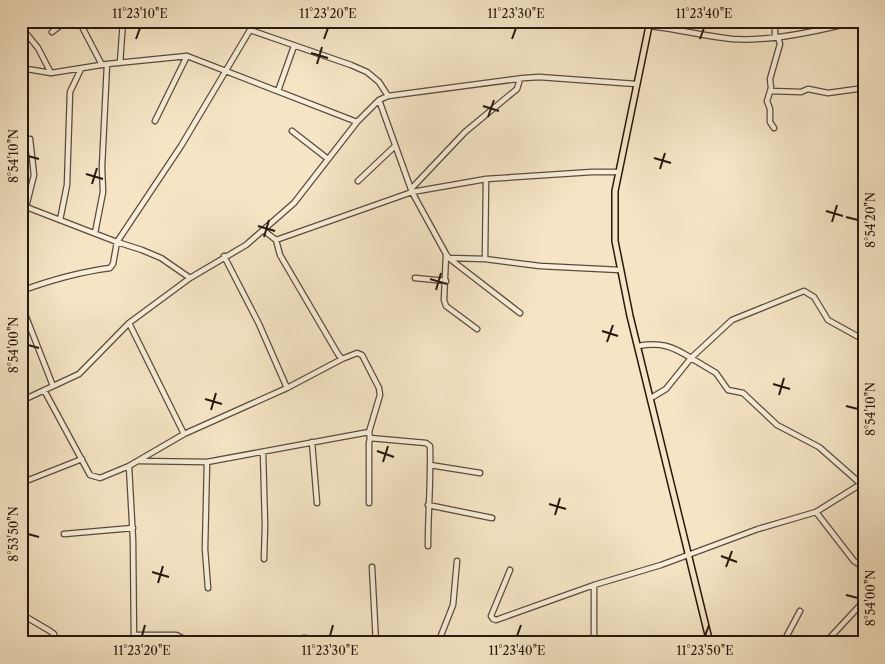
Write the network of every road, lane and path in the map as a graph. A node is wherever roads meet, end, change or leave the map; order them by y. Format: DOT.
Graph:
graph roads {
  1 [pos="66,21"];
  2 [pos="79,21"];
  3 [pos="123,21"];
  4 [pos="253,21"];
  5 [pos="775,21"];
  6 [pos="857,21"];
  7 [pos="649,24"];
  8 [pos="21,27"];
  9 [pos="250,30"];
  10 [pos="52,32"];
  11 [pos="777,37"];
  12 [pos="294,46"];
  13 [pos="187,56"];
  14 [pos="120,63"];
  15 [pos="105,65"];
  16 [pos="21,68"];
  17 [pos="81,69"];
  18 [pos="226,70"];
  19 [pos="51,73"];
  20 [pos="520,79"];
  21 [pos="636,84"];
  22 [pos="857,89"];
  23 [pos="278,91"];
  24 [pos="770,91"];
  25 [pos="388,96"];
  26 [pos="379,100"];
  27 [pos="155,121"];
  28 [pos="356,122"];
  29 [pos="774,128"];
  30 [pos="292,130"];
  31 [pos="30,139"];
  32 [pos="395,146"];
  33 [pos="328,159"];
  34 [pos="618,172"];
  35 [pos="486,179"];
  36 [pos="358,181"];
  37 [pos="412,190"];
  38 [pos="24,206"];
  39 [pos="60,220"];
  40 [pos="263,230"];
  41 [pos="95,233"];
  42 [pos="276,240"];
  43 [pos="117,242"];
  44 [pos="224,256"];
  45 [pos="448,256"];
  46 [pos="485,259"];
  47 [pos="620,270"];
  48 [pos="190,278"];
  49 [pos="415,278"];
  50 [pos="446,281"];
  51 [pos="21,291"];
  52 [pos="21,304"];
  53 [pos="520,313"];
  54 [pos="129,323"];
  55 [pos="476,329"];
  56 [pos="864,340"];
  57 [pos="638,346"];
  58 [pos="691,358"];
  59 [pos="342,359"];
  60 [pos="53,386"];
  61 [pos="288,388"];
  62 [pos="44,390"];
  63 [pos="651,398"];
  64 [pos="21,401"];
  65 [pos="184,434"];
  66 [pos="370,435"];
  67 [pos="312,442"];
  68 [pos="263,452"];
  69 [pos="82,459"];
  70 [pos="139,461"];
  71 [pos="207,462"];
  72 [pos="430,465"];
  73 [pos="130,466"];
  74 [pos="480,473"];
  75 [pos="21,483"];
  76 [pos="863,484"];
  77 [pos="317,503"];
  78 [pos="369,503"];
  79 [pos="428,505"];
  80 [pos="816,512"];
  81 [pos="492,518"];
  82 [pos="133,528"];
  83 [pos="64,534"];
  84 [pos="428,546"];
  85 [pos="689,554"];
  86 [pos="264,560"];
  87 [pos="457,561"];
  88 [pos="372,567"];
  89 [pos="864,568"];
  90 [pos="510,570"];
  91 [pos="594,585"];
  92 [pos="208,588"];
  93 [pos="864,601"];
  94 [pos="800,611"];
  95 [pos="21,614"];
  96 [pos="134,635"];
  97 [pos="304,638"];
  98 [pos="54,643"];
  99 [pos="134,643"];
  100 [pos="185,643"];
  101 [pos="344,643"];
  102 [pos="376,643"];
  103 [pos="438,643"];
  104 [pos="594,643"];
  105 [pos="710,643"];
  106 [pos="783,643"];
  107 [pos="825,643"];
  1 -- 10 [label="street"];
  2 -- 15 [label="street"];
  3 -- 14 [label="street"];
  4 -- 9 [label="street"];
  5 -- 11 [label="street"];
  6 -- 11 [label="street"];
  7 -- 11 [label="street"];
  7 -- 21 [label="main road"];
  8 -- 19 [label="street"];
  9 -- 12 [label="street"];
  9 -- 18 [label="street"];
  11 -- 24 [label="street"];
  12 -- 23 [label="street"];
  12 -- 25 [label="street"];
  13 -- 14 [label="street"];
  13 -- 18 [label="street"];
  13 -- 27 [label="street"];
  14 -- 15 [label="street"];
  15 -- 17 [label="street"];
  15 -- 41 [label="street"];
  16 -- 19 [label="street"];
  17 -- 19 [label="street"];
  17 -- 39 [label="street"];
  18 -- 23 [label="street"];
  18 -- 43 [label="street"];
  20 -- 21 [label="street"];
  20 -- 25 [label="street"];
  20 -- 37 [label="street"];
  21 -- 34 [label="main road"];
  22 -- 24 [label="street"];
  23 -- 28 [label="street"];
  24 -- 29 [label="street"];
  25 -- 26 [label="street"];
  26 -- 28 [label="street"];
  26 -- 32 [label="street"];
  28 -- 33 [label="street"];
  30 -- 33 [label="street"];
  31 -- 38 [label="street"];
  32 -- 36 [label="street"];
  32 -- 37 [label="street"];
  33 -- 40 [label="street"];
  34 -- 35 [label="street"];
  34 -- 47 [label="main road"];
  35 -- 37 [label="street"];
  35 -- 46 [label="street"];
  37 -- 42 [label="street"];
  37 -- 45 [label="street"];
  38 -- 39 [label="street"];
  39 -- 41 [label="street"];
  40 -- 42 [label="street"];
  40 -- 44 [label="street"];
  41 -- 43 [label="street"];
  42 -- 59 [label="street"];
  43 -- 48 [label="street"];
  43 -- 51 [label="street"];
  44 -- 48 [label="street"];
  44 -- 61 [label="street"];
  45 -- 46 [label="street"];
  45 -- 50 [label="street"];
  45 -- 53 [label="street"];
  46 -- 47 [label="street"];
  47 -- 57 [label="main road"];
  48 -- 54 [label="street"];
  49 -- 50 [label="street"];
  50 -- 55 [label="street"];
  52 -- 60 [label="street"];
  54 -- 60 [label="street"];
  54 -- 65 [label="street"];
  56 -- 58 [label="street"];
  57 -- 58 [label="street"];
  57 -- 63 [label="main road"];
  58 -- 63 [label="street"];
  58 -- 76 [label="street"];
  59 -- 61 [label="street"];
  59 -- 66 [label="street"];
  60 -- 62 [label="street"];
  61 -- 65 [label="street"];
  62 -- 64 [label="street"];
  62 -- 69 [label="street"];
  63 -- 85 [label="main road"];
  65 -- 70 [label="street"];
  66 -- 67 [label="street"];
  66 -- 72 [label="street"];
  66 -- 78 [label="street"];
  67 -- 68 [label="street"];
  67 -- 77 [label="street"];
  68 -- 71 [label="street"];
  68 -- 86 [label="street"];
  69 -- 73 [label="street"];
  69 -- 75 [label="street"];
  70 -- 71 [label="street"];
  70 -- 73 [label="street"];
  71 -- 92 [label="street"];
  72 -- 74 [label="street"];
  72 -- 79 [label="street"];
  73 -- 82 [label="street"];
  76 -- 80 [label="street"];
  79 -- 81 [label="street"];
  79 -- 84 [label="street"];
  80 -- 85 [label="street"];
  80 -- 89 [label="street"];
  82 -- 83 [label="street"];
  82 -- 96 [label="street"];
  85 -- 91 [label="street"];
  85 -- 105 [label="main road"];
  87 -- 103 [label="street"];
  88 -- 102 [label="street"];
  90 -- 91 [label="street"];
  91 -- 104 [label="street"];
  93 -- 107 [label="street"];
  94 -- 106 [label="street"];
  95 -- 98 [label="street"];
  96 -- 99 [label="street"];
  96 -- 100 [label="street"];
  97 -- 101 [label="street"];
}
